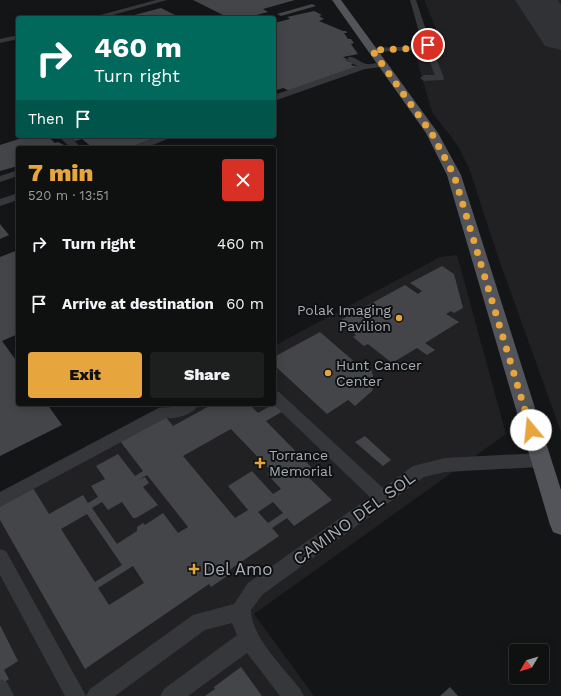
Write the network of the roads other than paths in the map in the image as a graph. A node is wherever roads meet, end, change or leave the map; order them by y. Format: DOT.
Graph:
graph roads {
  1 [pos="164,0"];
  2 [pos="336,0"];
  3 [pos="412,0"];
  4 [pos="101,16"];
  5 [pos="16,37"];
  6 [pos="0,41"];
  7 [pos="428,48"];
  8 [pos="372,50"];
  9 [pos="351,59"];
  10 [pos="382,65"];
  11 [pos="364,67"];
  12 [pos="424,78"];
  13 [pos="276,97"];
  14 [pos="65,138"];
  15 [pos="164,138"];
  16 [pos="75,146"];
  17 [pos="142,146"];
  18 [pos="16,174"];
  19 [pos="0,179"];
  20 [pos="16,188"];
  21 [pos="0,193"];
  22 [pos="16,197"];
  23 [pos="0,203"];
  24 [pos="276,398"];
  25 [pos="187,406"];
  26 [pos="540,460"];
  27 [pos="382,498"];
  28 [pos="0,500"];
  29 [pos="561,525"];
  30 [pos="0,557"];
  31 [pos="241,610"];
  32 [pos="249,639"];
  33 [pos="0,689"];
  34 [pos="3,696"];
  35 [pos="76,696"];
  36 [pos="97,696"];
  37 [pos="171,696"];
  38 [pos="293,696"];
  1 -- 4 [label="street"];
  2 -- 8 [label="main road"];
  3 -- 7 [label="street"];
  5 -- 6 [label="street"];
  7 -- 8 [label="street"];
  7 -- 12 [label="street"];
  8 -- 10 [label="main road"];
  9 -- 11 [label="street"];
  10 -- 11 [label="street"];
  10 -- 26 [label="main road"];
  11 -- 13 [label="street"];
  14 -- 16 [label="street"];
  15 -- 17 [label="street"];
  18 -- 19 [label="street"];
  20 -- 21 [label="street"];
  22 -- 23 [label="street"];
  24 -- 27 [label="street"];
  25 -- 28 [label="street"];
  26 -- 27 [label="street, CAMINO DEL SOL"];
  26 -- 29 [label="main road"];
  27 -- 31 [label="street, CAMINO DEL SOL"];
  30 -- 35 [label="street"];
  31 -- 32 [label="street"];
  31 -- 36 [label="street"];
  32 -- 37 [label="street"];
  32 -- 38 [label="street"];
  33 -- 34 [label="street"];
}
